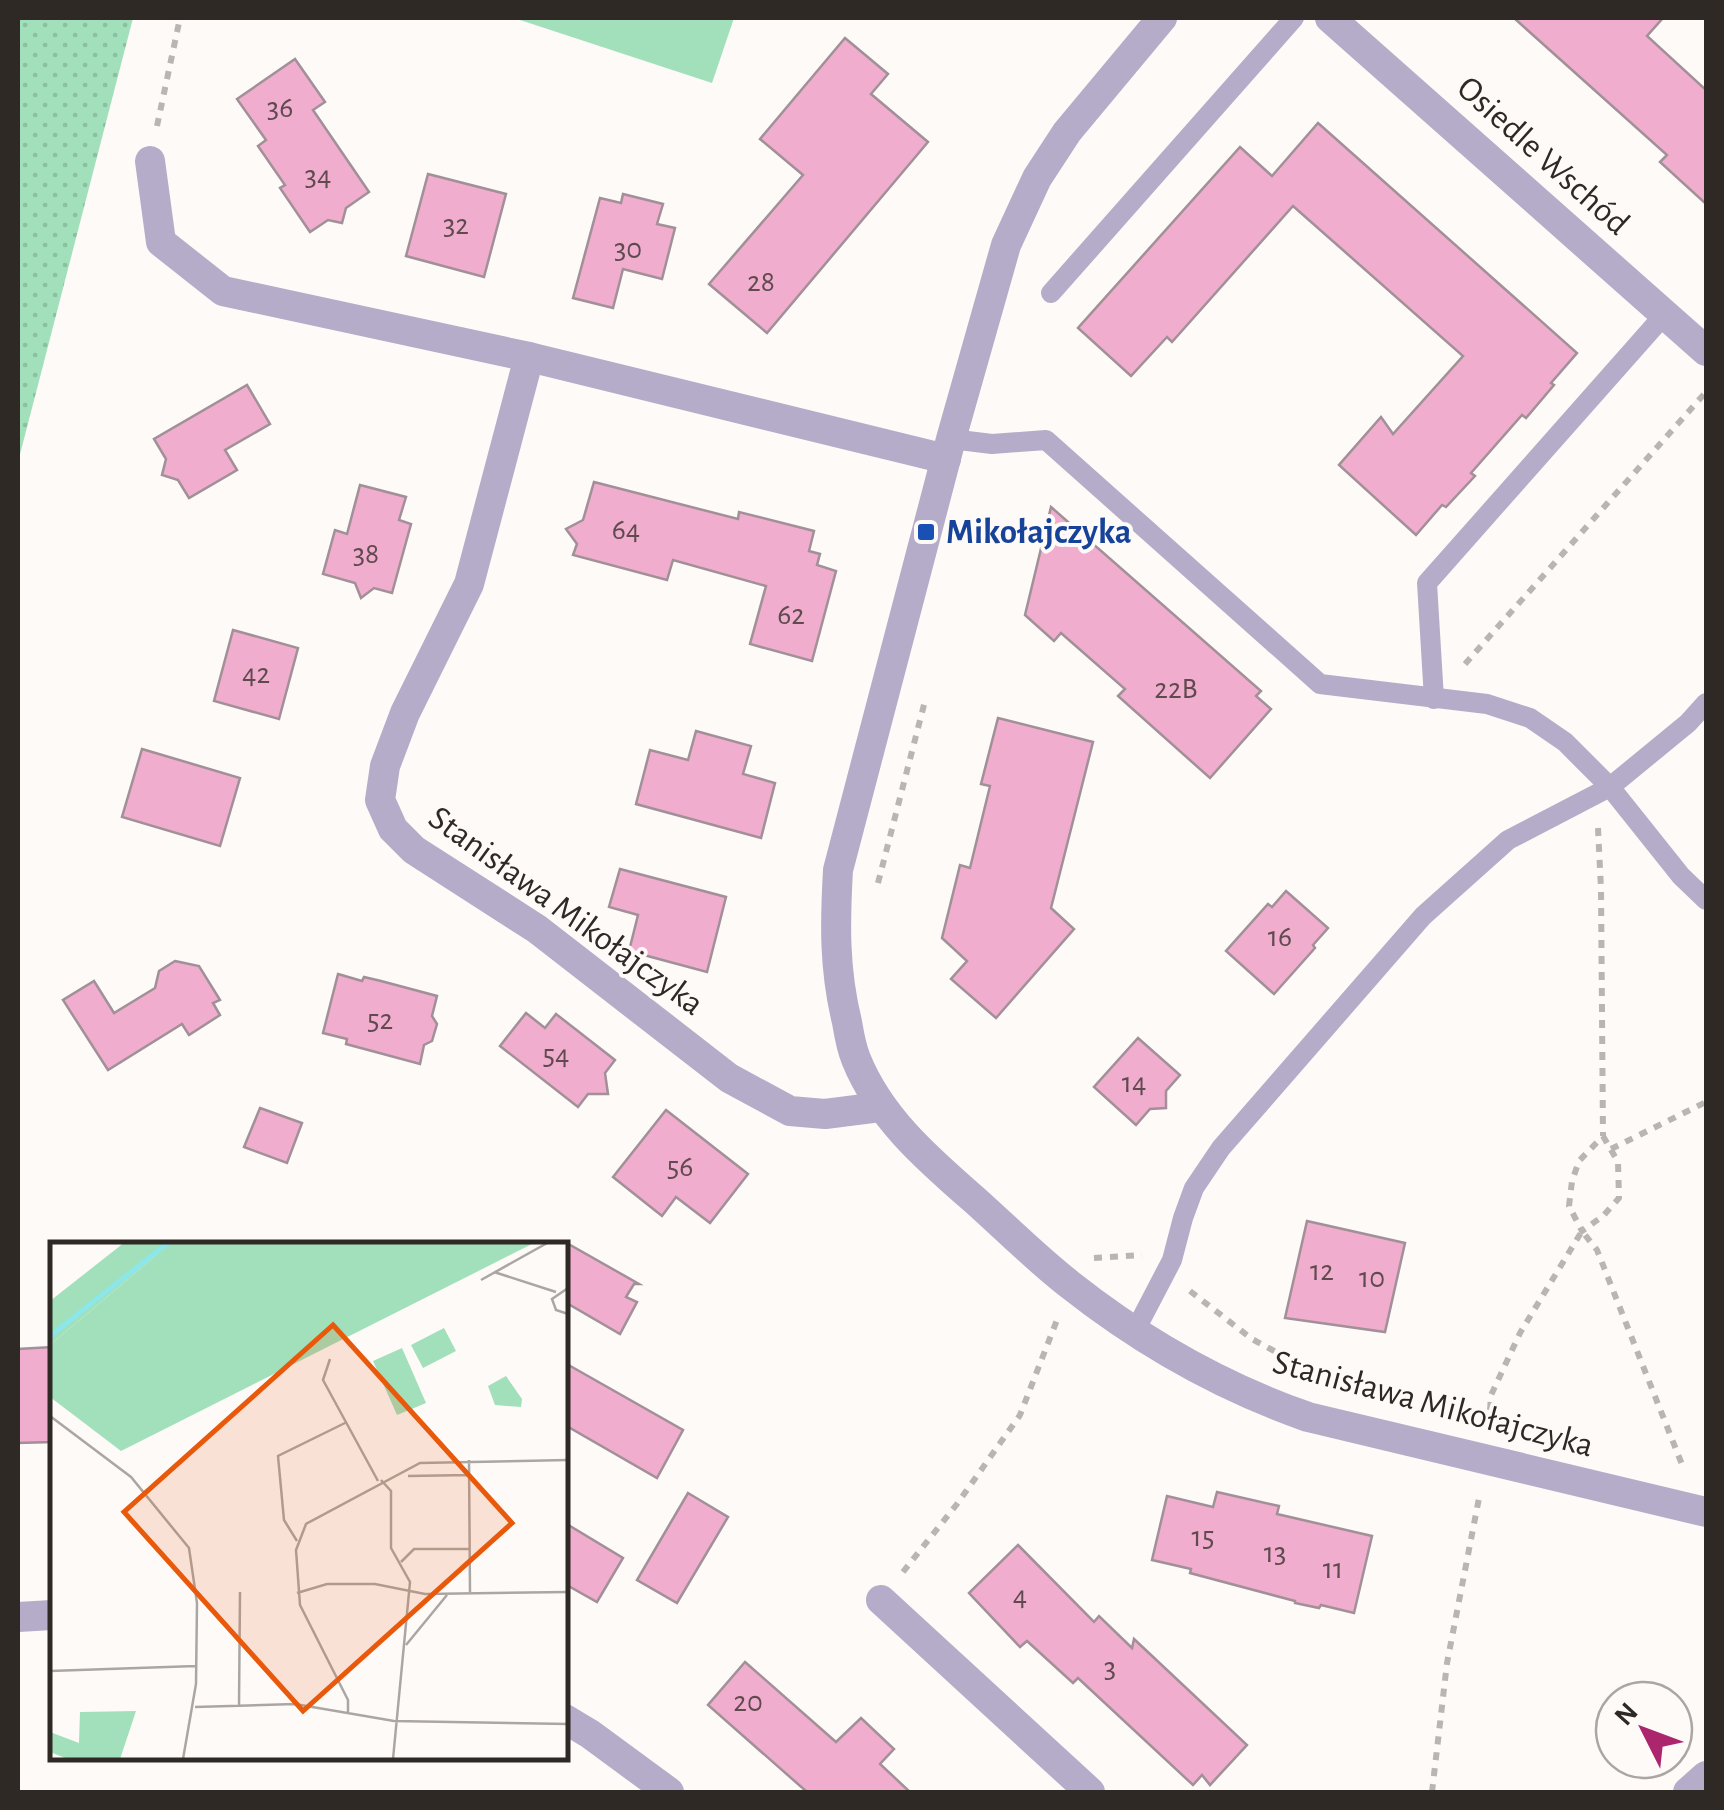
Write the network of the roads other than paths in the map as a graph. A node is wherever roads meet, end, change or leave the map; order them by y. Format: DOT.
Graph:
graph roads {
  1 [pos="1162,18"];
  2 [pos="1294,18"];
  3 [pos="1330,18"];
  4 [pos="150,161"];
  5 [pos="1051,293"];
  6 [pos="1665,314"];
  7 [pos="1706,351"];
  8 [pos="528,356"];
  9 [pos="948,449"];
  10 [pos="1434,699"];
  11 [pos="1706,703"];
  12 [pos="1603,790"];
  13 [pos="1706,900"];
  14 [pos="880,1107"];
  15 [pos="1135,1332"];
  16 [pos="1706,1512"];
  17 [pos="881,1600"];
  18 [pos="50,1615"];
  19 [pos="18,1617"];
  20 [pos="568,1721"];
  21 [pos="1706,1776"];
  22 [pos="670,1792"];
  23 [pos="1090,1792"];
  24 [pos="1688,1792"];
  1 -- 9 [label="street, Stanisława Mikołajczyka"];
  2 -- 5 [label="lane"];
  3 -- 6 [label="street, Osiedle Wschód"];
  4 -- 8 [label="street"];
  6 -- 7 [label="street, Osiedle Wschód"];
  6 -- 10 [label="lane"];
  8 -- 9 [label="street"];
  8 -- 14 [label="street, Stanisława Mikołajczyka"];
  9 -- 10 [label="lane"];
  9 -- 14 [label="street, Stanisława Mikołajczyka"];
  10 -- 12 [label="lane"];
  11 -- 12 [label="lane"];
  12 -- 13 [label="lane"];
  12 -- 15 [label="lane"];
  14 -- 15 [label="street, Stanisława Mikołajczyka"];
  15 -- 16 [label="street, Stanisława Mikołajczyka"];
  17 -- 23 [label="street"];
  18 -- 19 [label="street"];
  20 -- 22 [label="street"];
  21 -- 24 [label="street"];
}
